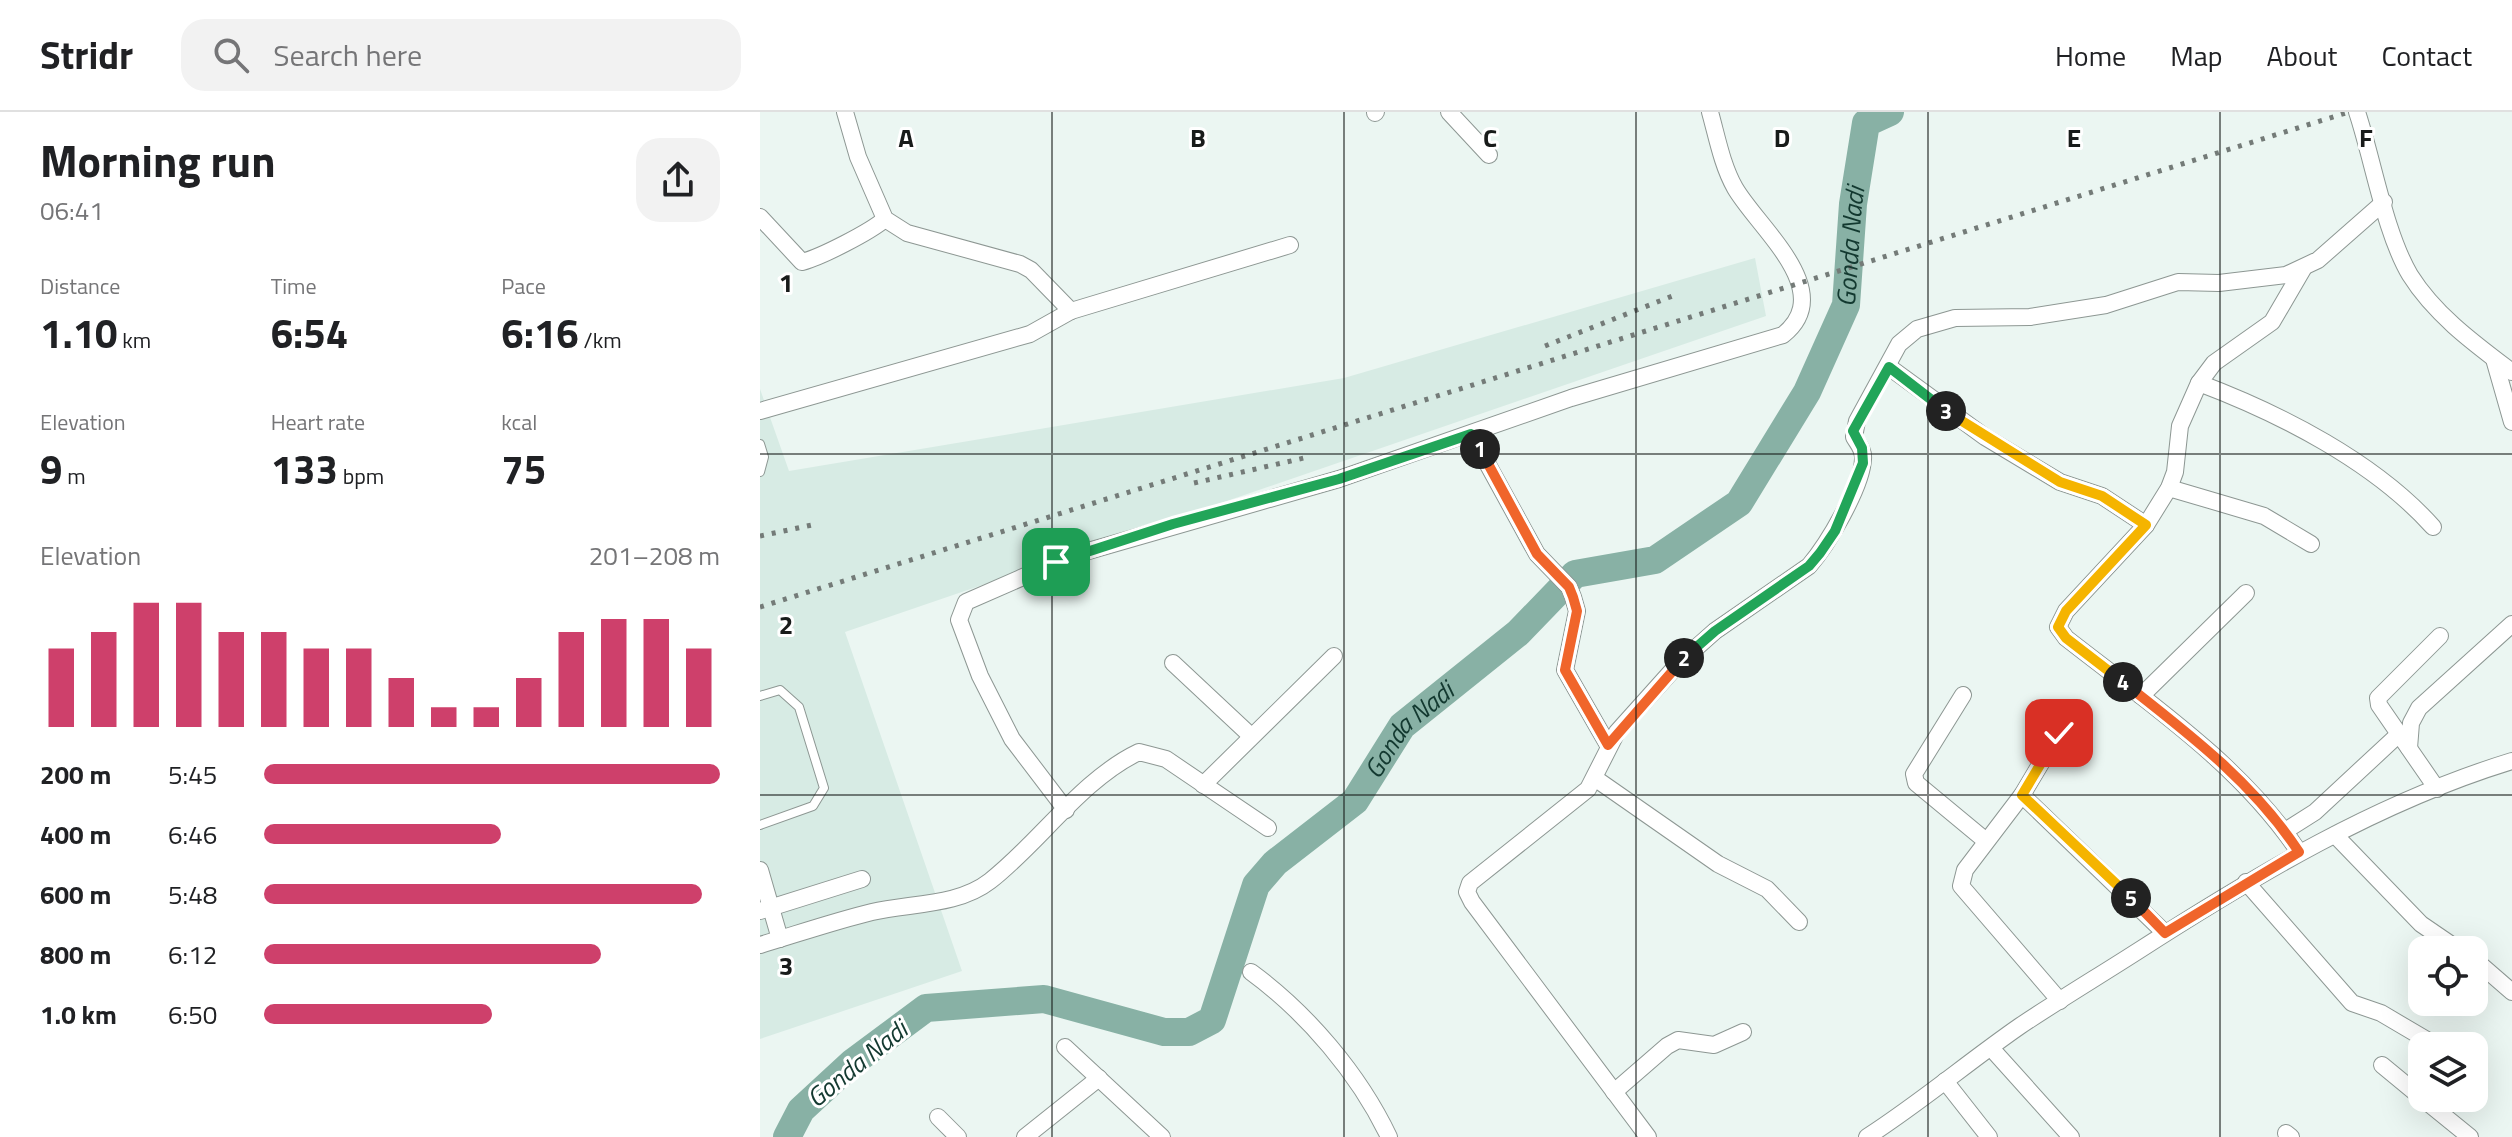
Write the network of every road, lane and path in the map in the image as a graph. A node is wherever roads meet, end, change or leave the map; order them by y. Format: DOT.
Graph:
graph roads {
  1 [pos="845,112"];
  2 [pos="1449,112"];
  3 [pos="1710,112"];
  4 [pos="2357,112"];
  5 [pos="1489,155"];
  6 [pos="2384,202"];
  7 [pos="760,217"];
  8 [pos="885,219"];
  9 [pos="1290,245"];
  10 [pos="2303,269"];
  11 [pos="1071,311"];
  12 [pos="2494,359"];
  13 [pos="1889,367"];
  14 [pos="2512,372"];
  15 [pos="2199,383"];
  16 [pos="760,411"];
  17 [pos="2512,422"];
  18 [pos="1471,434"];
  19 [pos="760,444"];
  20 [pos="760,472"];
  21 [pos="2169,488"];
  22 [pos="2146,525"];
  23 [pos="2433,527"];
  24 [pos="2311,544"];
  25 [pos="2246,593"];
  26 [pos="2512,624"];
  27 [pos="2440,636"];
  28 [pos="1334,656"];
  29 [pos="1173,663"];
  30 [pos="1963,695"];
  31 [pos="760,696"];
  32 [pos="2141,696"];
  33 [pos="2059,733"];
  34 [pos="2399,734"];
  35 [pos="1250,735"];
  36 [pos="1608,745"];
  37 [pos="2409,748"];
  38 [pos="2512,761"];
  39 [pos="1596,779"];
  40 [pos="1203,785"];
  41 [pos="2437,789"];
  42 [pos="2022,795"];
  43 [pos="1066,810"];
  44 [pos="760,825"];
  45 [pos="1268,828"];
  46 [pos="2285,831"];
  47 [pos="2335,835"];
  48 [pos="1986,841"];
  49 [pos="2299,852"];
  50 [pos="760,870"];
  51 [pos="862,879"];
  52 [pos="2246,882"];
  53 [pos="765,909"];
  54 [pos="1799,922"];
  55 [pos="2165,933"];
  56 [pos="2439,936"];
  57 [pos="780,939"];
  58 [pos="760,945"];
  59 [pos="2488,971"];
  60 [pos="1251,972"];
  61 [pos="2512,992"];
  62 [pos="2060,1001"];
  63 [pos="1743,1032"];
  64 [pos="2413,1032"];
  65 [pos="1065,1047"];
  66 [pos="1991,1048"];
  67 [pos="2382,1065"];
  68 [pos="1099,1078"];
  69 [pos="1945,1081"];
  70 [pos="2408,1086"];
  71 [pos="1614,1092"];
  72 [pos="2439,1112"];
  73 [pos="938,1117"];
  74 [pos="1889,1131"];
  75 [pos="958,1137"];
  76 [pos="1025,1137"];
  77 [pos="1162,1137"];
  78 [pos="1389,1137"];
  79 [pos="1648,1137"];
  80 [pos="1867,1137"];
  81 [pos="1989,1137"];
  82 [pos="2071,1137"];
  83 [pos="2470,1137"];
  1 -- 8 [label="street"];
  2 -- 5 [label="street"];
  3 -- 18 [label="street"];
  4 -- 6 [label="street"];
  6 -- 10 [label="street"];
  6 -- 12 [label="street"];
  7 -- 8 [label="street"];
  8 -- 11 [label="street"];
  9 -- 11 [label="street"];
  10 -- 13 [label="street"];
  10 -- 15 [label="street"];
  11 -- 16 [label="street"];
  12 -- 14 [label="street"];
  12 -- 17 [label="street"];
  13 -- 22 [label="street"];
  13 -- 36 [label="street"];
  15 -- 21 [label="street"];
  15 -- 23 [label="street"];
  18 -- 36 [label="street"];
  18 -- 43 [label="street"];
  19 -- 20 [label="lane"];
  21 -- 22 [label="street"];
  21 -- 24 [label="street"];
  22 -- 32 [label="street"];
  25 -- 32 [label="street"];
  26 -- 37 [label="street"];
  27 -- 34 [label="street"];
  28 -- 35 [label="street"];
  29 -- 35 [label="street"];
  30 -- 48 [label="street"];
  31 -- 44 [label="lane"];
  32 -- 46 [label="street"];
  33 -- 42 [label="street"];
  34 -- 37 [label="street"];
  34 -- 46 [label="street"];
  35 -- 40 [label="street"];
  36 -- 39 [label="street"];
  37 -- 41 [label="street"];
  38 -- 41 [label="street"];
  39 -- 54 [label="street"];
  39 -- 71 [label="street"];
  40 -- 43 [label="street"];
  40 -- 45 [label="street"];
  41 -- 47 [label="street"];
  42 -- 48 [label="street"];
  42 -- 55 [label="street"];
  43 -- 57 [label="street"];
  46 -- 49 [label="street"];
  47 -- 49 [label="street"];
  47 -- 56 [label="street"];
  48 -- 62 [label="street"];
  49 -- 52 [label="street"];
  50 -- 53 [label="street"];
  51 -- 53 [label="street"];
  52 -- 55 [label="street"];
  52 -- 64 [label="street"];
  53 -- 57 [label="street"];
  55 -- 62 [label="street"];
  57 -- 58 [label="street"];
  59 -- 61 [label="street"];
  60 -- 78 [label="street"];
  62 -- 66 [label="street"];
  63 -- 71 [label="street"];
  65 -- 68 [label="street"];
  66 -- 69 [label="street"];
  66 -- 82 [label="street"];
  67 -- 70 [label="street"];
  68 -- 76 [label="street"];
  68 -- 77 [label="street"];
  69 -- 74 [label="street"];
  69 -- 81 [label="street"];
  71 -- 79 [label="street"];
  72 -- 83 [label="street"];
  73 -- 75 [label="street"];
  74 -- 80 [label="street"];
}
